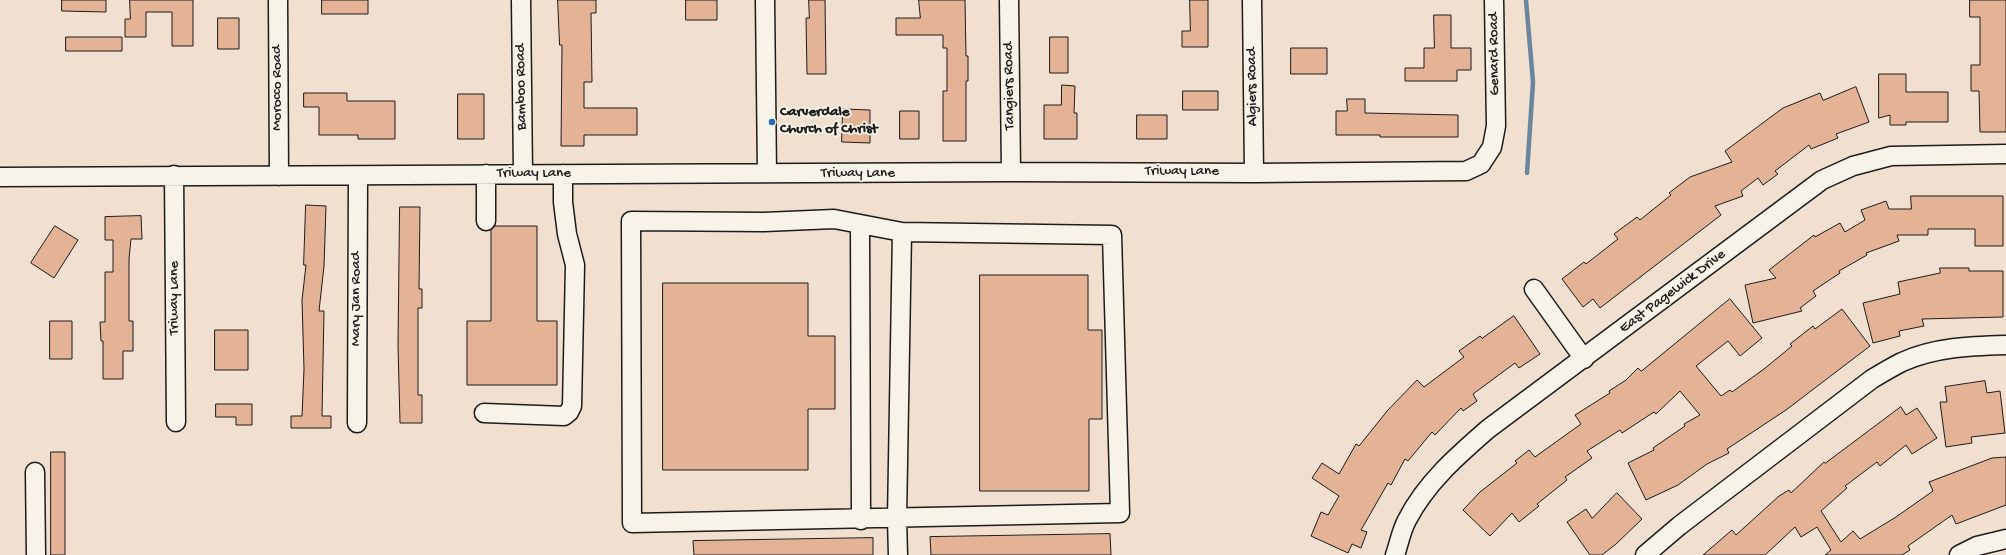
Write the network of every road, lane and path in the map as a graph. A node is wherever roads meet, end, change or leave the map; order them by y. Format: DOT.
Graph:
graph roads {
  1 [pos="278,0"];
  2 [pos="521,0"];
  3 [pos="765,0"];
  4 [pos="1009,0"];
  5 [pos="1252,0"];
  6 [pos="1494,0"];
  7 [pos="1495,109"];
  8 [pos="2006,154"];
  9 [pos="1011,172"];
  10 [pos="767,173"];
  11 [pos="1254,173"];
  12 [pos="486,174"];
  13 [pos="523,174"];
  14 [pos="563,174"];
  15 [pos="174,175"];
  16 [pos="279,176"];
  17 [pos="358,176"];
  18 [pos="0,177"];
  19 [pos="486,220"];
  20 [pos="860,224"];
  21 [pos="902,232"];
  22 [pos="1534,289"];
  23 [pos="2006,345"];
  24 [pos="1584,359"];
  25 [pos="484,413"];
  26 [pos="176,422"];
  27 [pos="357,423"];
  28 [pos="34,472"];
  29 [pos="897,519"];
  30 [pos="861,520"];
  31 [pos="2006,539"];
  32 [pos="1397,548"];
  33 [pos="36,555"];
  34 [pos="898,555"];
  35 [pos="1646,555"];
  36 [pos="1959,555"];
  1 -- 16 [label="street, Morocco Road"];
  2 -- 13 [label="street, Bamboo Road"];
  3 -- 10 [label="street"];
  4 -- 9 [label="street, Tangiers Road"];
  5 -- 11 [label="street, Algiers Road"];
  6 -- 7 [label="street, Genard Road"];
  7 -- 11 [label="street, Triway Lane"];
  8 -- 24 [label="street, East Pagewick Drive"];
  9 -- 10 [label="street, Triway Lane"];
  9 -- 11 [label="street, Triway Lane"];
  10 -- 14 [label="street, Triway Lane"];
  12 -- 13 [label="street, Triway Lane"];
  12 -- 17 [label="street, Triway Lane"];
  12 -- 19 [label="street"];
  13 -- 14 [label="street, Triway Lane"];
  14 -- 25 [label="street"];
  15 -- 16 [label="street, Triway Lane"];
  15 -- 18 [label="street, Triway Lane"];
  15 -- 26 [label="street, Triway Lane"];
  16 -- 17 [label="street, Triway Lane"];
  17 -- 27 [label="street, Mary Jan Road"];
  20 -- 21 [label="street"];
  20 -- 30 [label="street"];
  20 -- 30 [label="street"];
  21 -- 29 [label="street"];
  21 -- 29 [label="street"];
  22 -- 24 [label="street"];
  23 -- 35 [label="street"];
  24 -- 32 [label="street, East Pagewick Drive"];
  28 -- 33 [label="street"];
  29 -- 30 [label="street"];
  29 -- 34 [label="street"];
  31 -- 36 [label="street"];
}
